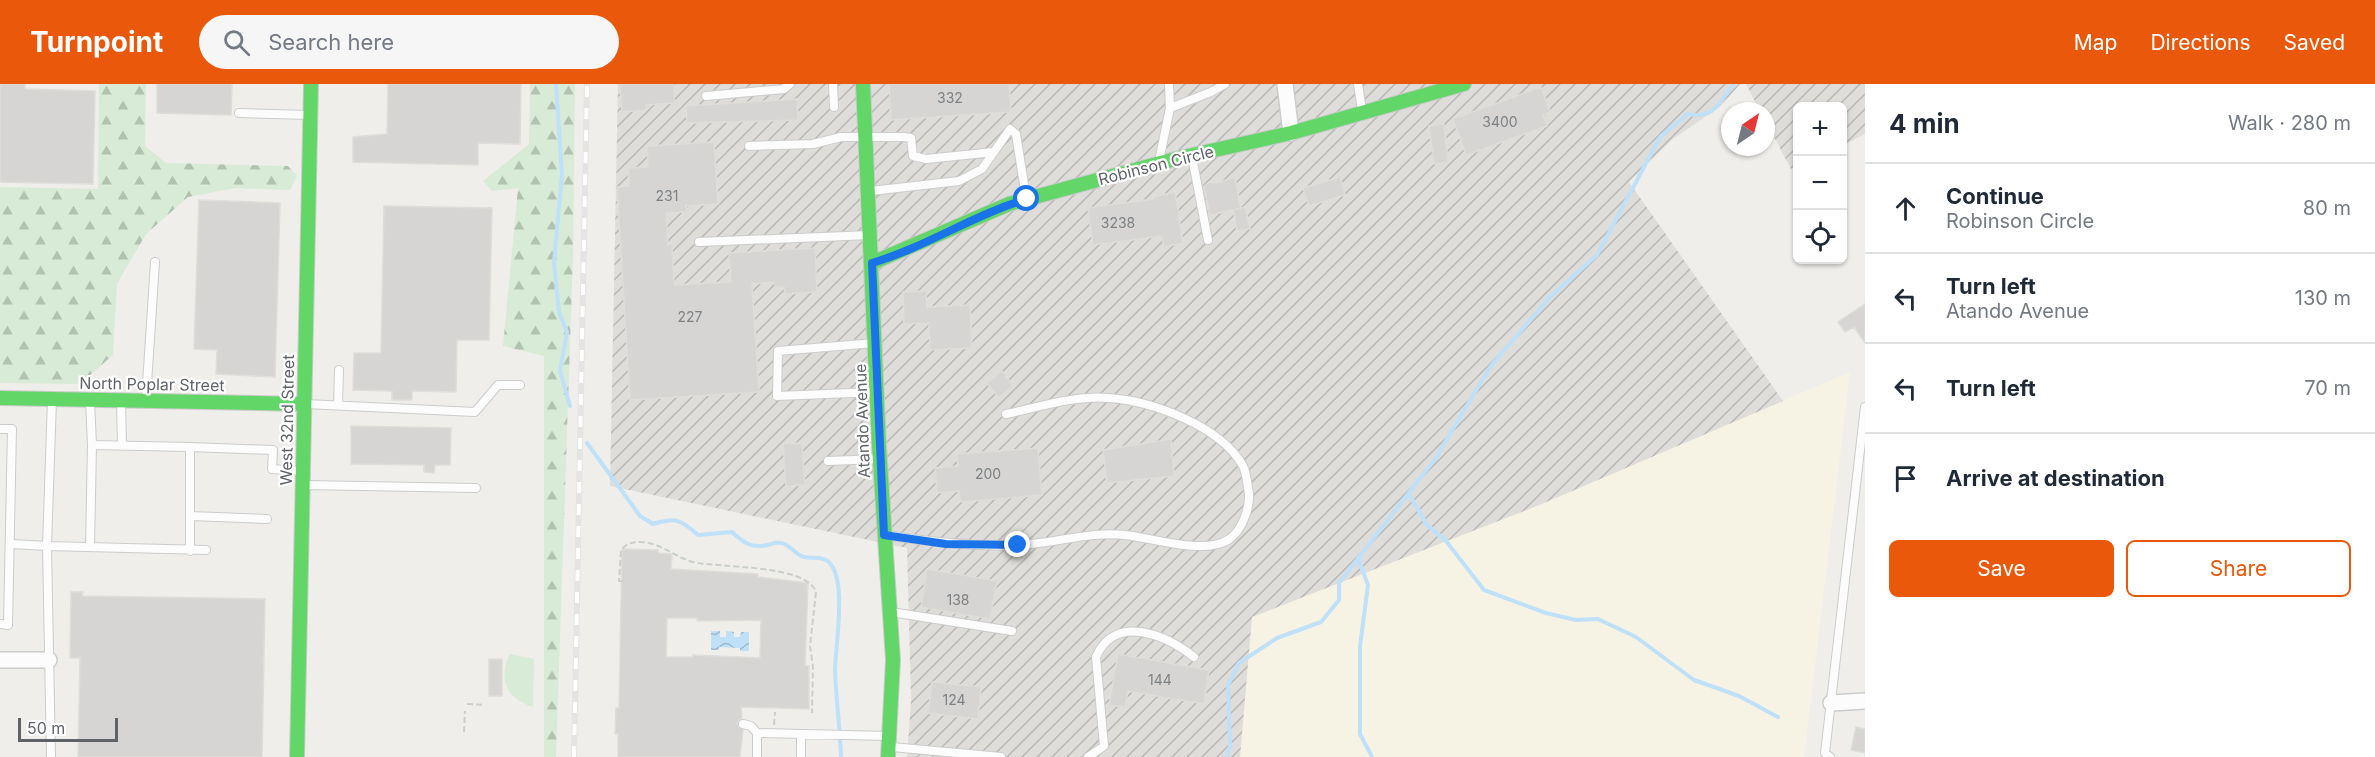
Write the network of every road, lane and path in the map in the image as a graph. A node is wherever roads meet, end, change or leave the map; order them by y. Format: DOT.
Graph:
graph roads {
  1 [pos="311,84"];
  2 [pos="790,84"];
  3 [pos="833,84"];
  4 [pos="863,84"];
  5 [pos="1170,84"];
  6 [pos="1225,84"];
  7 [pos="1285,84"];
  8 [pos="1358,84"];
  9 [pos="1464,84"];
  10 [pos="1440,87"];
  11 [pos="706,96"];
  12 [pos="834,107"];
  13 [pos="1170,108"];
  14 [pos="239,113"];
  15 [pos="1362,113"];
  16 [pos="310,115"];
  17 [pos="1291,133"];
  18 [pos="867,137"];
  19 [pos="749,146"];
  20 [pos="994,152"];
  21 [pos="1192,155"];
  22 [pos="1159,163"];
  23 [pos="870,191"];
  24 [pos="1027,199"];
  25 [pos="871,235"];
  26 [pos="1208,240"];
  27 [pos="699,242"];
  28 [pos="155,262"];
  29 [pos="872,263"];
  30 [pos="876,343"];
  31 [pos="339,370"];
  32 [pos="520,385"];
  33 [pos="878,392"];
  34 [pos="0,398"];
  35 [pos="52,398"];
  36 [pos="90,399"];
  37 [pos="121,400"];
  38 [pos="146,400"];
  39 [pos="304,404"];
  40 [pos="338,405"];
  41 [pos="1865,407"];
  42 [pos="1006,414"];
  43 [pos="0,429"];
  44 [pos="92,445"];
  45 [pos="122,446"];
  46 [pos="190,447"];
  47 [pos="880,459"];
  48 [pos="828,461"];
  49 [pos="302,478"];
  50 [pos="476,488"];
  51 [pos="190,516"];
  52 [pos="267,519"];
  53 [pos="884,535"];
  54 [pos="11,544"];
  55 [pos="47,546"];
  56 [pos="90,547"];
  57 [pos="206,550"];
  58 [pos="190,551"];
  59 [pos="622,581"];
  60 [pos="890,612"];
  61 [pos="0,624"];
  62 [pos="1012,631"];
  63 [pos="1194,657"];
  64 [pos="0,660"];
  65 [pos="49,660"];
  66 [pos="1865,701"];
  67 [pos="1831,703"];
  68 [pos="467,704"];
  69 [pos="485,705"];
  70 [pos="465,711"];
  71 [pos="812,713"];
  72 [pos="743,724"];
  73 [pos="464,732"];
  74 [pos="757,732"];
  75 [pos="801,734"];
  76 [pos="889,747"];
  77 [pos="51,757"];
  78 [pos="297,757"];
  79 [pos="757,757"];
  80 [pos="801,757"];
  81 [pos="1001,757"];
  82 [pos="1088,757"];
  83 [pos="1830,757"];
  1 -- 16 [label="street, West 32nd Street"];
  2 -- 11 [label="lane"];
  3 -- 12 [label="lane"];
  4 -- 18 [label="street, Atando Avenue"];
  5 -- 13 [label="lane"];
  6 -- 13 [label="lane"];
  7 -- 17 [label="street"];
  8 -- 15 [label="lane"];
  9 -- 10 [label="street, Robinson Circle"];
  10 -- 15 [label="street, Robinson Circle"];
  13 -- 22 [label="lane"];
  14 -- 16 [label="lane"];
  15 -- 17 [label="street, Robinson Circle"];
  16 -- 39 [label="street, West 32nd Street"];
  17 -- 21 [label="street, Robinson Circle"];
  18 -- 19 [label="lane"];
  18 -- 20 [label="lane"];
  18 -- 23 [label="street, Atando Avenue"];
  20 -- 23 [label="lane"];
  20 -- 24 [label="lane"];
  21 -- 22 [label="street, Robinson Circle"];
  21 -- 26 [label="lane"];
  22 -- 24 [label="street, Robinson Circle"];
  23 -- 25 [label="street, Atando Avenue"];
  24 -- 29 [label="street, Robinson Circle"];
  25 -- 27 [label="lane"];
  25 -- 29 [label="street, Atando Avenue"];
  28 -- 38 [label="lane"];
  29 -- 30 [label="street, Atando Avenue"];
  30 -- 33 [label="street, Atando Avenue"];
  30 -- 33 [label="lane"];
  31 -- 40 [label="lane"];
  32 -- 40 [label="lane"];
  33 -- 47 [label="street, Atando Avenue"];
  34 -- 35 [label="street, North Poplar Street"];
  35 -- 36 [label="street, North Poplar Street"];
  35 -- 55 [label="lane"];
  36 -- 37 [label="street, North Poplar Street"];
  36 -- 44 [label="lane"];
  37 -- 38 [label="street, North Poplar Street"];
  37 -- 45 [label="lane"];
  38 -- 39 [label="street, North Poplar Street"];
  39 -- 40 [label="lane"];
  39 -- 49 [label="street, West 32nd Street"];
  41 -- 67 [label="lane"];
  42 -- 53 [label="lane"];
  43 -- 54 [label="lane"];
  44 -- 45 [label="lane"];
  44 -- 56 [label="lane"];
  45 -- 46 [label="lane"];
  46 -- 49 [label="lane"];
  46 -- 51 [label="lane"];
  47 -- 48 [label="lane"];
  47 -- 53 [label="street, Atando Avenue"];
  49 -- 50 [label="lane"];
  49 -- 78 [label="street, West 32nd Street"];
  51 -- 52 [label="lane"];
  51 -- 58 [label="lane"];
  53 -- 60 [label="street, Atando Avenue"];
  54 -- 55 [label="lane"];
  54 -- 61 [label="lane"];
  55 -- 56 [label="lane"];
  55 -- 65 [label="lane"];
  56 -- 58 [label="lane"];
  57 -- 58 [label="lane"];
  59 -- 71 [label="path"];
  60 -- 62 [label="lane"];
  60 -- 76 [label="street, Atando Avenue"];
  63 -- 82 [label="lane"];
  64 -- 65 [label="street"];
  65 -- 77 [label="lane"];
  66 -- 67 [label="street"];
  67 -- 83 [label="lane"];
  68 -- 69 [label="path"];
  70 -- 73 [label="path"];
  72 -- 74 [label="lane"];
  74 -- 75 [label="lane"];
  74 -- 79 [label="lane"];
  75 -- 76 [label="lane"];
  75 -- 80 [label="lane"];
  76 -- 81 [label="lane"];
}
